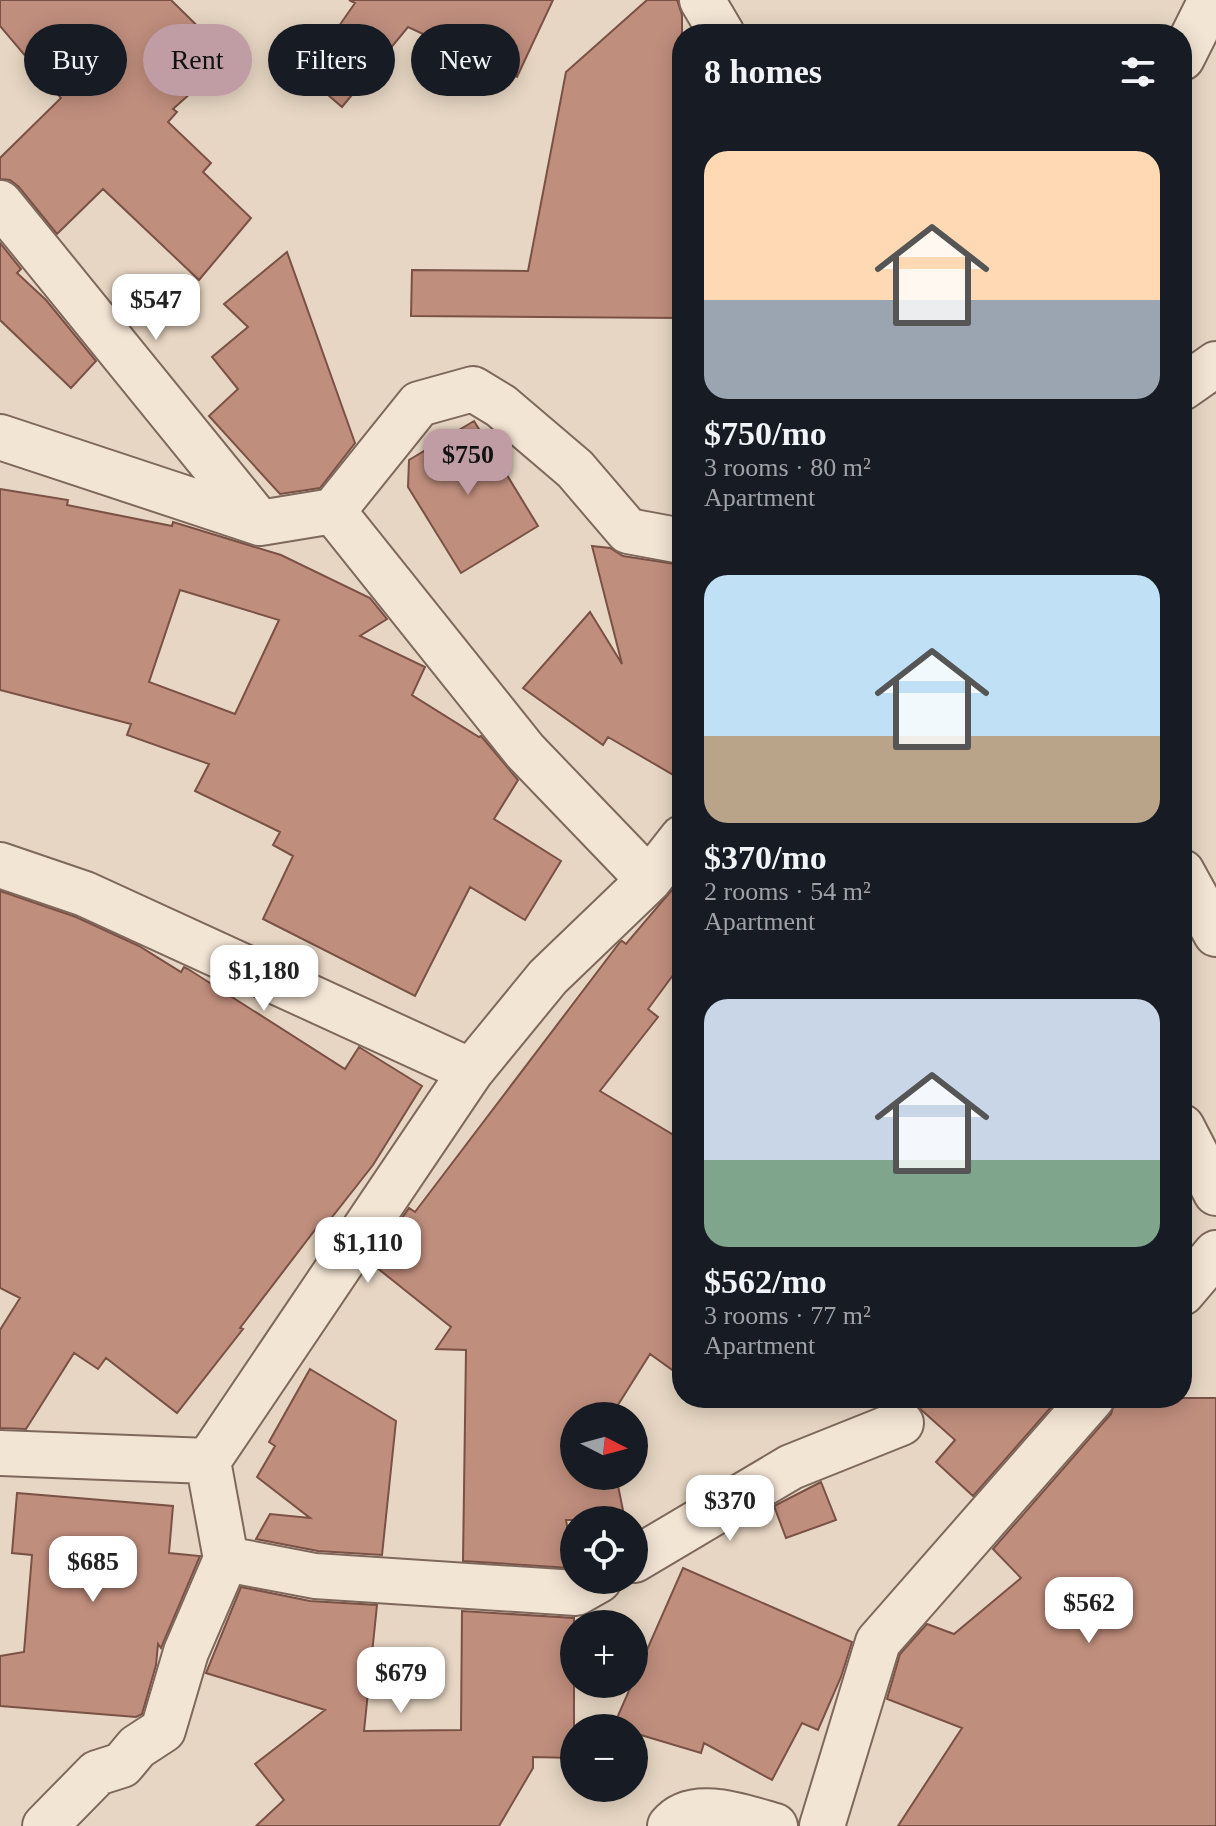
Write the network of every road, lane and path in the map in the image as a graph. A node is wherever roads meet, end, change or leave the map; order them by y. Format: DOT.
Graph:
graph roads {
  1 [pos="702,0"];
  2 [pos="1211,0"];
  3 [pos="716,24"];
  4 [pos="1192,38"];
  5 [pos="0,203"];
  6 [pos="1216,364"];
  7 [pos="1192,381"];
  8 [pos="0,437"];
  9 [pos="333,511"];
  10 [pos="260,523"];
  11 [pos="672,539"];
  12 [pos="672,851"];
  13 [pos="0,865"];
  14 [pos="649,880"];
  15 [pos="1192,890"];
  16 [pos="1216,934"];
  17 [pos="471,1071"];
  18 [pos="1192,1146"];
  19 [pos="1216,1193"];
  20 [pos="1216,1253"];
  21 [pos="1192,1281"];
  22 [pos="1083,1408"];
  23 [pos="901,1423"];
  24 [pos="0,1453"];
  25 [pos="208,1461"];
  26 [pos="648,1552"];
  27 [pos="226,1559"];
  28 [pos="560,1592"];
  29 [pos="45,1826"];
  30 [pos="670,1826"];
  31 [pos="775,1826"];
  32 [pos="822,1826"];
  1 -- 3 [label="street"];
  2 -- 4 [label="street"];
  5 -- 10 [label="street"];
  6 -- 7 [label="street"];
  8 -- 10 [label="street"];
  9 -- 10 [label="street"];
  9 -- 11 [label="street"];
  9 -- 14 [label="street"];
  12 -- 14 [label="street"];
  13 -- 17 [label="street"];
  14 -- 17 [label="street"];
  15 -- 16 [label="street"];
  17 -- 25 [label="street"];
  18 -- 19 [label="street"];
  20 -- 21 [label="street"];
  22 -- 32 [label="street"];
  23 -- 26 [label="street"];
  24 -- 25 [label="street"];
  25 -- 27 [label="street"];
  27 -- 28 [label="street"];
  27 -- 29 [label="street"];
  30 -- 31 [label="street"];
}
